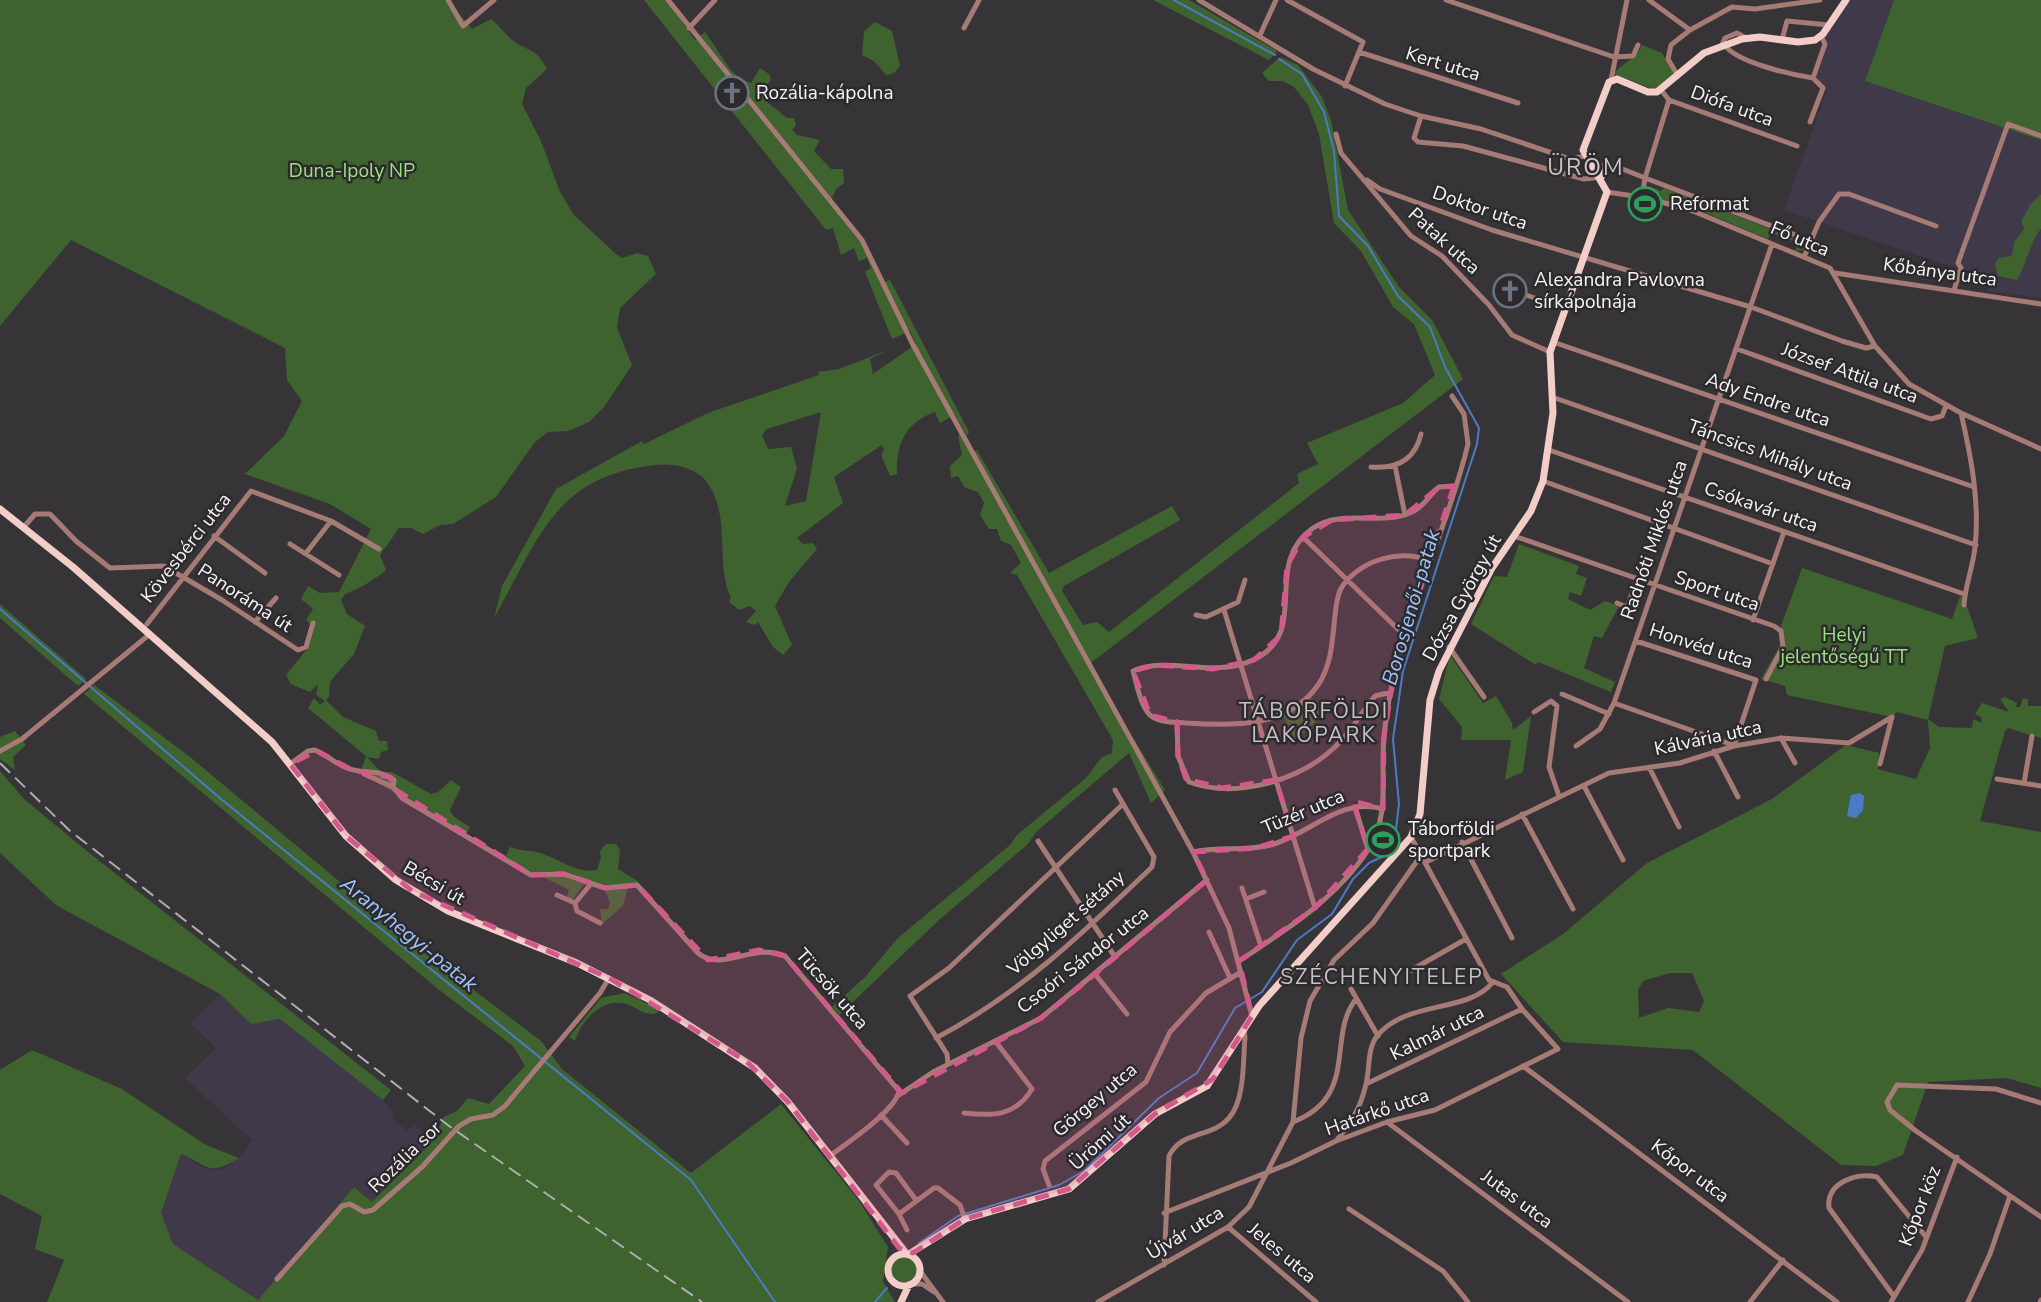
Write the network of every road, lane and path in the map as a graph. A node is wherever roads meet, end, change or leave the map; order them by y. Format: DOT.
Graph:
graph roads {
  1 [pos="448,0"];
  2 [pos="494,0"];
  3 [pos="668,0"];
  4 [pos="715,0"];
  5 [pos="979,0"];
  6 [pos="1199,0"];
  7 [pos="1276,0"];
  8 [pos="1287,0"];
  9 [pos="1446,0"];
  10 [pos="1627,0"];
  11 [pos="1650,0"];
  12 [pos="1820,0"];
  13 [pos="1846,0"];
  14 [pos="1829,24"];
  15 [pos="689,28"];
  16 [pos="964,28"];
  17 [pos="1690,30"];
  18 [pos="1260,35"];
  19 [pos="1821,36"];
  20 [pos="1782,40"];
  21 [pos="1638,45"];
  22 [pos="1723,46"];
  23 [pos="1359,52"];
  24 [pos="1614,57"];
  25 [pos="1678,76"];
  26 [pos="1813,78"];
  27 [pos="1611,80"];
  28 [pos="1345,86"];
  29 [pos="1661,90"];
  30 [pos="1669,100"];
  31 [pos="1518,103"];
  32 [pos="1421,116"];
  33 [pos="1810,122"];
  34 [pos="1336,134"];
  35 [pos="2041,136"];
  36 [pos="1797,146"];
  37 [pos="1585,156"];
  38 [pos="1575,159"];
  39 [pos="1593,165"];
  40 [pos="1608,166"];
  41 [pos="1572,176"];
  42 [pos="1601,177"];
  43 [pos="1646,178"];
  44 [pos="1367,180"];
  45 [pos="1608,192"];
  46 [pos="1642,197"];
  47 [pos="1937,226"];
  48 [pos="1811,240"];
  49 [pos="1772,244"];
  50 [pos="1804,257"];
  51 [pos="1585,259"];
  52 [pos="1835,273"];
  53 [pos="1954,290"];
  54 [pos="1526,295"];
  55 [pos="2041,304"];
  56 [pos="1751,307"];
  57 [pos="1566,309"];
  58 [pos="1553,342"];
  59 [pos="1875,346"];
  60 [pos="1737,349"];
  61 [pos="1550,352"];
  62 [pos="1452,396"];
  63 [pos="1552,397"];
  64 [pos="1719,400"];
  65 [pos="1946,406"];
  66 [pos="1961,414"];
  67 [pos="1421,434"];
  68 [pos="1703,448"];
  69 [pos="2041,449"];
  70 [pos="1549,450"];
  71 [pos="1395,466"];
  72 [pos="1371,467"];
  73 [pos="1543,481"];
  74 [pos="1454,486"];
  75 [pos="1974,487"];
  76 [pos="1685,498"];
  77 [pos="0,509"];
  78 [pos="1405,515"];
  79 [pos="331,521"];
  80 [pos="23,528"];
  81 [pos="1675,529"];
  82 [pos="1784,532"];
  83 [pos="214,536"];
  84 [pos="1514,536"];
  85 [pos="1303,537"];
  86 [pos="290,544"];
  87 [pos="1976,545"];
  88 [pos="379,549"];
  89 [pos="306,553"];
  90 [pos="1430,561"];
  91 [pos="1773,565"];
  92 [pos="265,573"];
  93 [pos="339,575"];
  94 [pos="182,576"];
  95 [pos="1245,580"];
  96 [pos="1347,580"];
  97 [pos="1637,580"];
  98 [pos="1654,586"];
  99 [pos="1964,594"];
  100 [pos="276,598"];
  101 [pos="1617,603"];
  102 [pos="1964,605"];
  103 [pos="1224,610"];
  104 [pos="1196,615"];
  105 [pos="1753,620"];
  106 [pos="256,622"];
  107 [pos="313,623"];
  108 [pos="147,624"];
  109 [pos="150,634"];
  110 [pos="1404,635"];
  111 [pos="1636,641"];
  112 [pos="1449,647"];
  113 [pos="1241,664"];
  114 [pos="1766,679"];
  115 [pos="1391,692"];
  116 [pos="1562,694"];
  117 [pos="1484,697"];
  118 [pos="1614,703"];
  119 [pos="1534,712"];
  120 [pos="1609,714"];
  121 [pos="1177,722"];
  122 [pos="1259,722"];
  123 [pos="2032,736"];
  124 [pos="1781,738"];
  125 [pos="1576,746"];
  126 [pos="1734,746"];
  127 [pos="0,751"];
  128 [pos="1714,751"];
  129 [pos="1795,763"];
  130 [pos="290,764"];
  131 [pos="1880,764"];
  132 [pos="1648,767"];
  133 [pos="364,774"];
  134 [pos="1997,779"];
  135 [pos="1276,780"];
  136 [pos="2024,783"];
  137 [pos="1584,786"];
  138 [pos="2041,786"];
  139 [pos="393,787"];
  140 [pos="1115,790"];
  141 [pos="1559,796"];
  142 [pos="1738,797"];
  143 [pos="1123,804"];
  144 [pos="1355,807"];
  145 [pos="1384,809"];
  146 [pos="1522,814"];
  147 [pos="1679,827"];
  148 [pos="1293,836"];
  149 [pos="1411,837"];
  150 [pos="1038,841"];
  151 [pos="1462,842"];
  152 [pos="1368,849"];
  153 [pos="1193,852"];
  154 [pos="1422,853"];
  155 [pos="1623,860"];
  156 [pos="1426,862"];
  157 [pos="1055,867"];
  158 [pos="1207,880"];
  159 [pos="590,885"];
  160 [pos="1242,888"];
  161 [pos="1264,892"];
  162 [pos="557,895"];
  163 [pos="1246,899"];
  164 [pos="575,903"];
  165 [pos="1315,908"];
  166 [pos="1573,909"];
  167 [pos="600,923"];
  168 [pos="1092,924"];
  169 [pos="1209,932"];
  170 [pos="1512,937"];
  171 [pos="1466,939"];
  172 [pos="1261,947"];
  173 [pos="1115,957"];
  174 [pos="1334,960"];
  175 [pos="1239,961"];
  176 [pos="1338,967"];
  177 [pos="1241,972"];
  178 [pos="1408,972"];
  179 [pos="1095,974"];
  180 [pos="609,978"];
  181 [pos="1230,978"];
  182 [pos="1493,982"];
  183 [pos="1350,989"];
  184 [pos="1356,999"];
  185 [pos="1522,1009"];
  186 [pos="1127,1014"];
  187 [pos="1252,1016"];
  188 [pos="1244,1030"];
  189 [pos="1378,1035"];
  190 [pos="936,1038"];
  191 [pos="996,1042"];
  192 [pos="948,1064"];
  193 [pos="1523,1066"];
  194 [pos="1366,1084"];
  195 [pos="899,1095"];
  196 [pos="2041,1103"];
  197 [pos="964,1113"];
  198 [pos="881,1115"];
  199 [pos="1293,1122"];
  200 [pos="1387,1122"];
  201 [pos="1336,1141"];
  202 [pos="907,1143"];
  203 [pos="831,1155"];
  204 [pos="1957,1157"];
  205 [pos="1269,1172"];
  206 [pos="1049,1185"];
  207 [pos="2010,1196"];
  208 [pos="916,1200"];
  209 [pos="1349,1209"];
  210 [pos="899,1213"];
  211 [pos="1164,1213"];
  212 [pos="964,1215"];
  213 [pos="2041,1217"];
  214 [pos="1227,1227"];
  215 [pos="885,1229"];
  216 [pos="907,1230"];
  217 [pos="1926,1237"];
  218 [pos="931,1241"];
  219 [pos="907,1254"];
  220 [pos="891,1259"];
  221 [pos="1783,1260"];
  222 [pos="1164,1265"];
  223 [pos="920,1268"];
  224 [pos="277,1279"];
  225 [pos="895,1284"];
  226 [pos="911,1284"];
  227 [pos="937,1294"];
  228 [pos="1893,1294"];
  229 [pos="1106,1297"];
  230 [pos="900,1302"];
  231 [pos="943,1302"];
  232 [pos="1098,1302"];
  233 [pos="1112,1302"];
  234 [pos="1316,1302"];
  235 [pos="1468,1302"];
  236 [pos="1629,1302"];
  237 [pos="1750,1302"];
  238 [pos="1837,1302"];
  239 [pos="1891,1302"];
  240 [pos="1968,1302"];
  1 -- 2 [label="street"];
  3 -- 15 [label="street"];
  4 -- 15 [label="street"];
  5 -- 16 [label="street"];
  6 -- 18 [label="street"];
  7 -- 18 [label="street"];
  8 -- 23 [label="street"];
  9 -- 24 [label="street"];
  10 -- 24 [label="street"];
  11 -- 17 [label="street"];
  12 -- 17 [label="street"];
  13 -- 14 [label="main road"];
  14 -- 19 [label="main road"];
  14 -- 20 [label="street"];
  15 -- 153 [label="street"];
  17 -- 25 [label="street"];
  18 -- 28 [label="street"];
  19 -- 20 [label="main road"];
  19 -- 26 [label="street"];
  20 -- 22 [label="main road"];
  21 -- 24 [label="street"];
  22 -- 25 [label="main road"];
  22 -- 26 [label="street"];
  23 -- 28 [label="street"];
  23 -- 31 [label="street, Kert utca"];
  24 -- 27 [label="street"];
  25 -- 29 [label="main road"];
  26 -- 33 [label="street"];
  27 -- 29 [label="main road"];
  27 -- 37 [label="main road"];
  28 -- 32 [label="street"];
  29 -- 30 [label="street, Diófa utca"];
  30 -- 36 [label="street, Diófa utca"];
  30 -- 43 [label="street"];
  32 -- 38 [label="street"];
  32 -- 41 [label="street"];
  34 -- 44 [label="street, Patak utca"];
  35 -- 53 [label="street"];
  37 -- 38 [label="street"];
  37 -- 39 [label="main road"];
  38 -- 41 [label="street"];
  39 -- 40 [label="street, Fő utca"];
  39 -- 42 [label="main road"];
  40 -- 42 [label="main road"];
  40 -- 43 [label="street, Fő utca"];
  41 -- 42 [label="street"];
  42 -- 45 [label="main road"];
  43 -- 46 [label="street"];
  43 -- 48 [label="street, Fő utca"];
  44 -- 51 [label="street, Doktor utca"];
  44 -- 61 [label="street, Patak utca"];
  45 -- 46 [label="street, Fő utca"];
  45 -- 51 [label="main road, Dózsa György út"];
  46 -- 49 [label="street, Fő utca"];
  47 -- 48 [label="street"];
  48 -- 50 [label="street"];
  49 -- 50 [label="street, Fő utca"];
  49 -- 56 [label="street, Radnóti Miklós utca"];
  50 -- 52 [label="street, Fő utca"];
  51 -- 56 [label="street, Doktor utca"];
  51 -- 57 [label="main road, Dózsa György út"];
  52 -- 53 [label="street, Kőbánya utca"];
  52 -- 59 [label="street"];
  53 -- 55 [label="street, Kőbánya utca"];
  54 -- 57 [label="street"];
  56 -- 59 [label="street, Doktor utca"];
  56 -- 60 [label="street, Radnóti Miklós utca"];
  57 -- 58 [label="main road, Dózsa György út"];
  58 -- 61 [label="main road, Dózsa György út"];
  58 -- 64 [label="street, Ady Endre utca"];
  59 -- 65 [label="street"];
  60 -- 64 [label="street, Radnóti Miklós utca"];
  60 -- 65 [label="street, József Attila utca"];
  61 -- 63 [label="main road, Dózsa György út"];
  62 -- 74 [label="street"];
  63 -- 68 [label="street, Táncsics Mihály utca"];
  63 -- 70 [label="main road, Dózsa György út"];
  64 -- 68 [label="street, Radnóti Miklós utca"];
  64 -- 75 [label="street, Ady Endre utca"];
  65 -- 66 [label="street"];
  66 -- 69 [label="street"];
  66 -- 75 [label="street"];
  67 -- 71 [label="street"];
  68 -- 76 [label="street, Radnóti Miklós utca"];
  68 -- 87 [label="street, Táncsics Mihály utca"];
  70 -- 73 [label="main road, Dózsa György út"];
  70 -- 76 [label="street, Csókavár utca"];
  71 -- 72 [label="street"];
  71 -- 78 [label="street"];
  73 -- 81 [label="street"];
  73 -- 84 [label="main road, Dózsa György út"];
  74 -- 78 [label="street"];
  74 -- 90 [label="street"];
  75 -- 87 [label="street"];
  76 -- 81 [label="street, Radnóti Miklós utca"];
  76 -- 82 [label="street, Csókavár utca"];
  77 -- 80 [label="main road, Bécsi út"];
  78 -- 85 [label="street"];
  79 -- 83 [label="street, Kövesbérci utca"];
  79 -- 88 [label="street"];
  79 -- 89 [label="street"];
  80 -- 94 [label="street, Panoráma út"];
  80 -- 109 [label="main road, Bécsi út"];
  81 -- 91 [label="street"];
  81 -- 98 [label="street, Radnóti Miklós utca"];
  82 -- 91 [label="street"];
  82 -- 99 [label="street, Csókavár utca"];
  83 -- 92 [label="street"];
  83 -- 94 [label="street, Kövesbérci utca"];
  84 -- 97 [label="street, Sport utca"];
  84 -- 112 [label="main road, Dózsa György út"];
  85 -- 96 [label="street"];
  85 -- 113 [label="street"];
  86 -- 89 [label="street"];
  87 -- 99 [label="street"];
  89 -- 93 [label="street"];
  90 -- 96 [label="street"];
  90 -- 110 [label="street"];
  91 -- 105 [label="street"];
  94 -- 106 [label="street, Panoráma út"];
  94 -- 108 [label="street, Kövesbérci utca"];
  95 -- 103 [label="street"];
  96 -- 110 [label="street"];
  96 -- 122 [label="street"];
  97 -- 98 [label="street, Sport utca"];
  97 -- 101 [label="street"];
  98 -- 105 [label="street, Sport utca"];
  98 -- 111 [label="street, Radnóti Miklós utca"];
  99 -- 102 [label="street"];
  100 -- 106 [label="street"];
  103 -- 104 [label="street"];
  103 -- 113 [label="street"];
  105 -- 114 [label="street, Sport utca"];
  106 -- 107 [label="street, Panoráma út"];
  109 -- 127 [label="street"];
  109 -- 130 [label="main road, Bécsi út"];
  110 -- 115 [label="street"];
  111 -- 118 [label="street, Radnóti Miklós utca"];
  111 -- 126 [label="street, Honvéd utca"];
  112 -- 117 [label="street"];
  112 -- 149 [label="main road, Dózsa György út"];
  113 -- 121 [label="street"];
  113 -- 122 [label="street"];
  115 -- 135 [label="street"];
  115 -- 145 [label="street"];
  116 -- 120 [label="street"];
  118 -- 120 [label="street, Radnóti Miklós utca"];
  118 -- 126 [label="street"];
  119 -- 141 [label="street"];
  120 -- 125 [label="street, Radnóti Miklós utca"];
  121 -- 122 [label="street"];
  121 -- 135 [label="street"];
  122 -- 135 [label="street"];
  123 -- 136 [label="street"];
  124 -- 126 [label="street, Kálvária utca"];
  124 -- 129 [label="street"];
  124 -- 131 [label="street, Kálvária utca"];
  126 -- 128 [label="street, Kálvária utca"];
  128 -- 132 [label="street, Kálvária utca"];
  128 -- 142 [label="street"];
  130 -- 139 [label="street, Tücsök utca"];
  130 -- 180 [label="main road, Bécsi út"];
  132 -- 137 [label="street, Kálvária utca"];
  132 -- 147 [label="street"];
  133 -- 139 [label="street, Tücsök utca"];
  134 -- 136 [label="street"];
  135 -- 148 [label="street"];
  136 -- 138 [label="street"];
  137 -- 141 [label="street, Kálvária utca"];
  137 -- 155 [label="street"];
  139 -- 159 [label="street, Tücsök utca"];
  140 -- 143 [label="street, Völgyliget sétány"];
  141 -- 146 [label="street, Kálvária utca"];
  143 -- 157 [label="street"];
  143 -- 168 [label="street, Völgyliget sétány"];
  144 -- 145 [label="street, Tüzér utca"];
  144 -- 148 [label="street, Tüzér utca"];
  144 -- 152 [label="street"];
  145 -- 152 [label="street"];
  146 -- 151 [label="street, Kálvária utca"];
  146 -- 166 [label="street"];
  148 -- 153 [label="street, Tüzér utca"];
  148 -- 165 [label="street"];
  149 -- 154 [label="street"];
  149 -- 187 [label="main road, Dózsa György út"];
  150 -- 157 [label="street"];
  151 -- 156 [label="street, Kálvária utca"];
  151 -- 170 [label="street"];
  152 -- 165 [label="street"];
  153 -- 158 [label="street"];
  154 -- 156 [label="street"];
  154 -- 174 [label="street"];
  156 -- 171 [label="street"];
  157 -- 168 [label="street"];
  157 -- 190 [label="street"];
  158 -- 173 [label="street, Csoóri Sándor utca"];
  158 -- 175 [label="street"];
  159 -- 164 [label="street"];
  159 -- 195 [label="street, Tücsök utca"];
  160 -- 163 [label="street"];
  161 -- 163 [label="street"];
  162 -- 164 [label="street"];
  163 -- 172 [label="street"];
  164 -- 167 [label="street"];
  165 -- 172 [label="street"];
  168 -- 173 [label="street"];
  168 -- 190 [label="street, Völgyliget sétány"];
  169 -- 181 [label="street"];
  171 -- 178 [label="street"];
  171 -- 182 [label="street"];
  172 -- 175 [label="street"];
  173 -- 179 [label="street, Csoóri Sándor utca"];
  174 -- 176 [label="street"];
  174 -- 199 [label="street"];
  175 -- 177 [label="street"];
  177 -- 181 [label="street, Görgey utca"];
  177 -- 187 [label="street"];
  179 -- 186 [label="street"];
  179 -- 191 [label="street, Csoóri Sándor utca"];
  180 -- 203 [label="main road, Bécsi út"];
  180 -- 224 [label="street, Rozália sor"];
  181 -- 206 [label="street, Görgey utca"];
  182 -- 185 [label="street"];
  182 -- 189 [label="street"];
  183 -- 184 [label="street"];
  184 -- 189 [label="street"];
  184 -- 199 [label="street"];
  185 -- 193 [label="street, Határkő utca"];
  185 -- 194 [label="street, Kalmár utca"];
  187 -- 188 [label="main road, Ürömi út"];
  188 -- 211 [label="street"];
  188 -- 212 [label="main road, Ürömi út"];
  189 -- 194 [label="street"];
  190 -- 192 [label="street"];
  191 -- 192 [label="street, Csoóri Sándor utca"];
  191 -- 197 [label="street"];
  192 -- 195 [label="street, Csoóri Sándor utca"];
  193 -- 200 [label="street, Határkő utca"];
  193 -- 221 [label="street, Kőpor utca"];
  194 -- 201 [label="street"];
  195 -- 198 [label="street"];
  196 -- 204 [label="street"];
  198 -- 202 [label="street"];
  198 -- 203 [label="street"];
  199 -- 205 [label="street, Újvár utca"];
  200 -- 201 [label="street, Határkő utca"];
  200 -- 236 [label="street, Jutas utca"];
  201 -- 205 [label="street, Határkő utca"];
  203 -- 215 [label="main road, Bécsi út"];
  204 -- 207 [label="street"];
  204 -- 217 [label="street, Kőpor köz"];
  205 -- 211 [label="street, Határkő utca"];
  205 -- 214 [label="street, Újvár utca"];
  207 -- 213 [label="street"];
  207 -- 240 [label="street"];
  208 -- 210 [label="street"];
  208 -- 210 [label="street"];
  208 -- 212 [label="street"];
  209 -- 235 [label="street"];
  210 -- 216 [label="street"];
  211 -- 222 [label="street"];
  212 -- 218 [label="main road, Ürömi út"];
  214 -- 222 [label="street, Újvár utca"];
  214 -- 234 [label="street, Jeles utca"];
  215 -- 219 [label="main road, Bécsi út"];
  215 -- 220 [label="main road, Bécsi út"];
  217 -- 228 [label="street, Kőpor köz"];
  217 -- 228 [label="street"];
  218 -- 219 [label="main road, Ürömi út"];
  218 -- 223 [label="main road"];
  219 -- 220 [label="main road"];
  219 -- 223 [label="main road"];
  220 -- 225 [label="main road"];
  221 -- 237 [label="street"];
  221 -- 238 [label="street, Kőpor utca"];
  222 -- 229 [label="street, Újvár utca"];
  223 -- 226 [label="main road"];
  223 -- 227 [label="street"];
  225 -- 226 [label="main road"];
  225 -- 230 [label="main road"];
  226 -- 227 [label="street"];
  226 -- 230 [label="main road"];
  227 -- 231 [label="street"];
  228 -- 239 [label="street, Kőpor köz"];
  229 -- 232 [label="street, Újvár utca"];
  229 -- 233 [label="street"];
}
